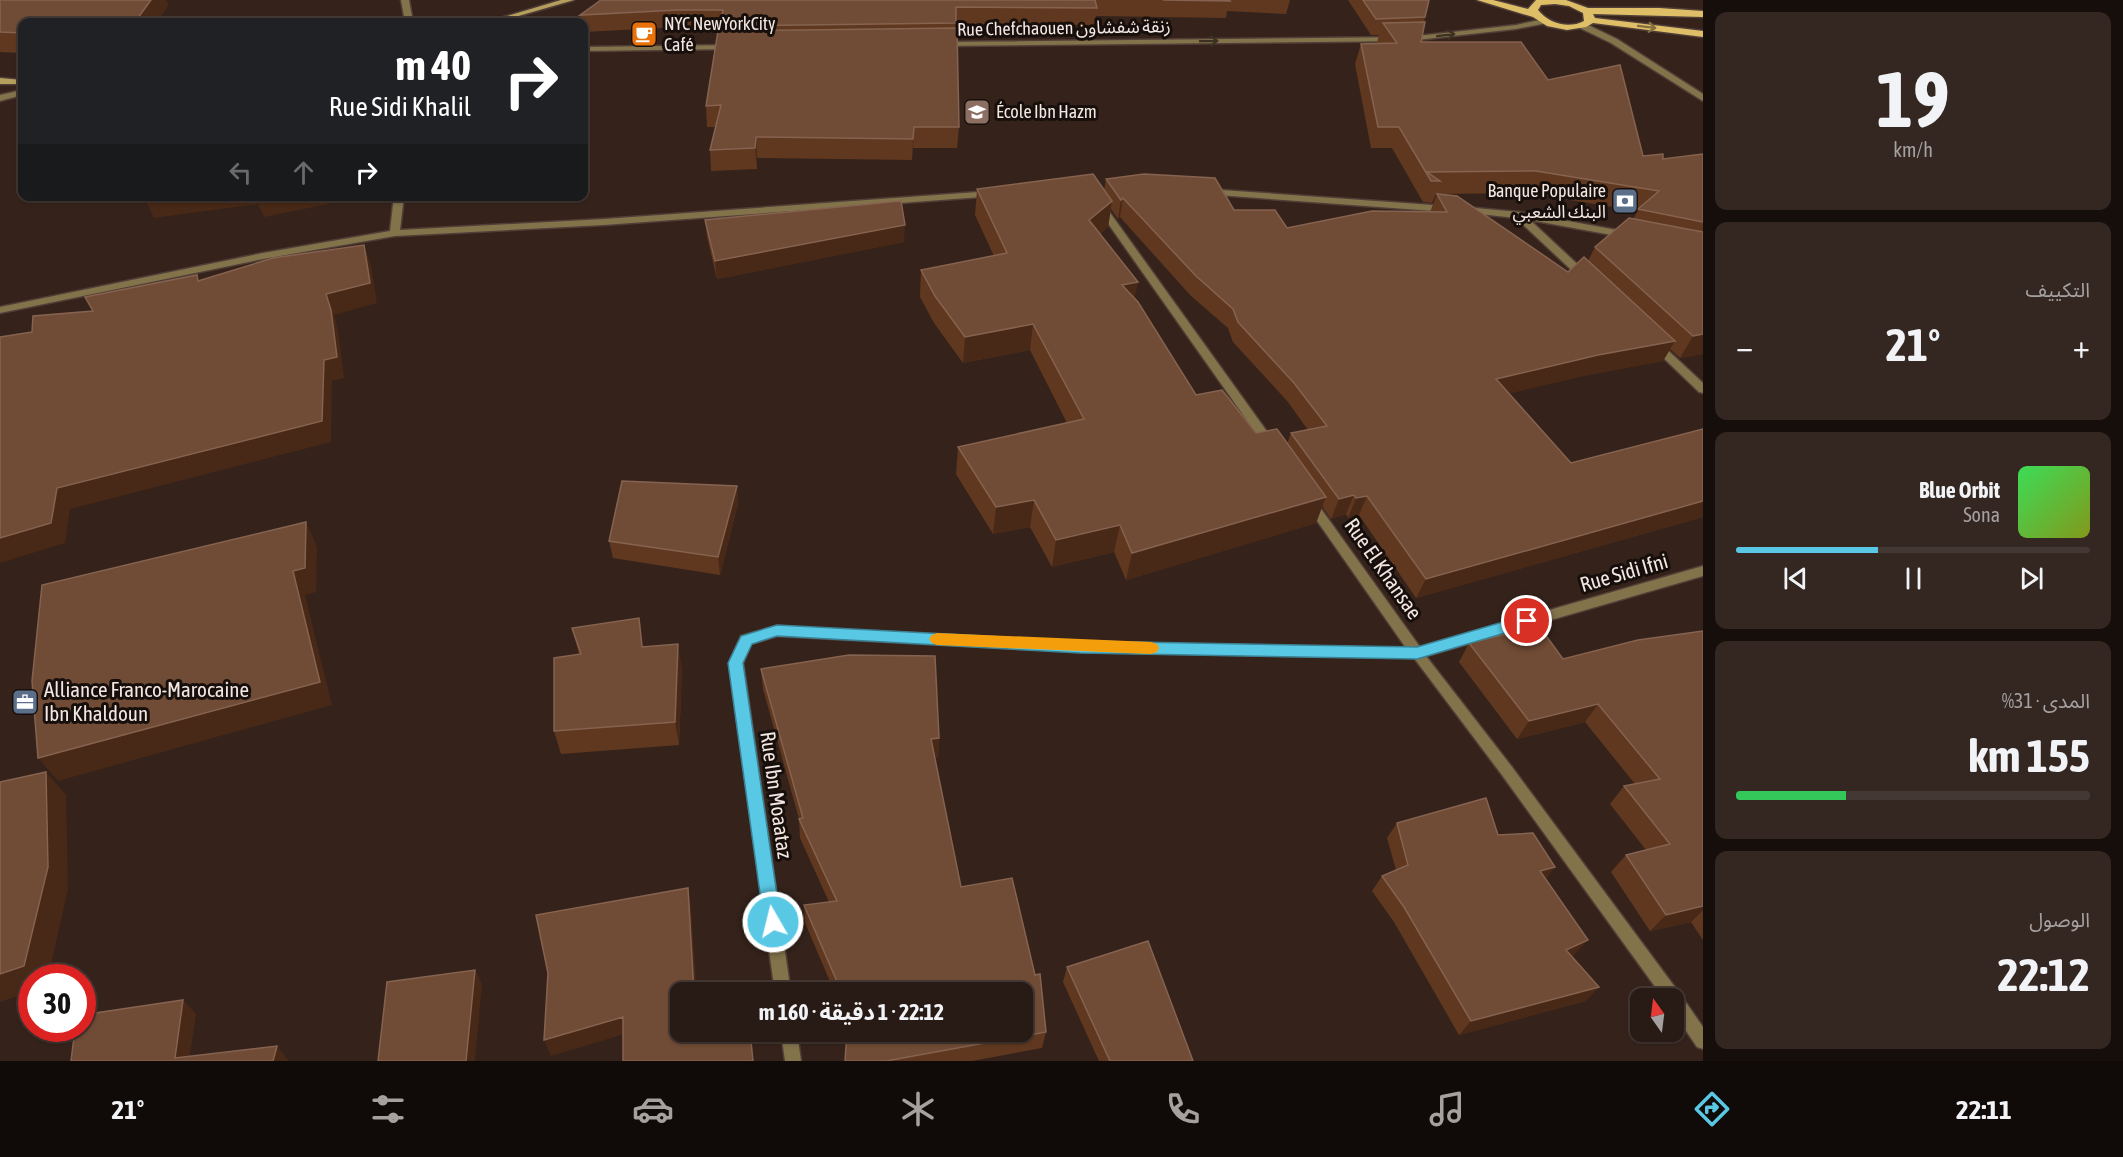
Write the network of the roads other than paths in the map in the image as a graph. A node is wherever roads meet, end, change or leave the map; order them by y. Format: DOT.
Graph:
graph roads {
  1 [pos="405,0"];
  2 [pos="570,0"];
  3 [pos="1482,0"];
  4 [pos="1537,1"];
  5 [pos="1534,14"];
  6 [pos="1703,15"];
  7 [pos="409,18"];
  8 [pos="505,18"];
  9 [pos="1587,19"];
  10 [pos="1544,21"];
  11 [pos="1703,33"];
  12 [pos="938,44"];
  13 [pos="737,47"];
  14 [pos="588,49"];
  15 [pos="0,81"];
  16 [pos="18,82"];
  17 [pos="18,94"];
  18 [pos="0,98"];
  19 [pos="1703,98"];
  20 [pos="1197,191"];
  21 [pos="1005,193"];
  22 [pos="1094,197"];
  23 [pos="399,201"];
  24 [pos="1519,214"];
  25 [pos="396,233"];
  26 [pos="1638,237"];
  27 [pos="1594,286"];
  28 [pos="0,310"];
  29 [pos="1645,334"];
  30 [pos="1703,389"];
  31 [pos="1273,449"];
  32 [pos="1300,488"];
  33 [pos="1703,571"];
  34 [pos="746,640"];
  35 [pos="1417,653"];
  36 [pos="781,982"];
  37 [pos="1666,988"];
  38 [pos="1684,1013"];
  39 [pos="1703,1041"];
  40 [pos="790,1042"];
  41 [pos="793,1061"];
  1 -- 7 [label="street"];
  2 -- 8 [label="street"];
  3 -- 5 [label="main road"];
  4 -- 5 [label="main road"];
  4 -- 9 [label="main road"];
  5 -- 10 [label="main road"];
  6 -- 9 [label="main road"];
  9 -- 10 [label="main road"];
  9 -- 11 [label="main road, one-way"];
  9 -- 19 [label="street"];
  12 -- 10 [label="street, Rue Chefchaouen زنقة شفشاون, one-way"];
  13 -- 14 [label="street"];
  15 -- 16 [label="street"];
  17 -- 18 [label="street"];
  20 -- 24 [label="street"];
  21 -- 25 [label="street"];
  22 -- 31 [label="street"];
  23 -- 25 [label="street"];
  24 -- 26 [label="street"];
  24 -- 27 [label="street"];
  25 -- 28 [label="street"];
  29 -- 30 [label="street"];
  32 -- 35 [label="street, Rue El Khansae"];
  33 -- 35 [label="street, Rue Sidi Ifni"];
  34 -- 35 [label="street, Rue Sidi Ifni"];
  34 -- 36 [label="street, Rue Ibn Moaataz"];
  35 -- 37 [label="street, Rue El Khansae"];
  38 -- 39 [label="street, Rue El Khansae"];
  40 -- 41 [label="street"];
}
